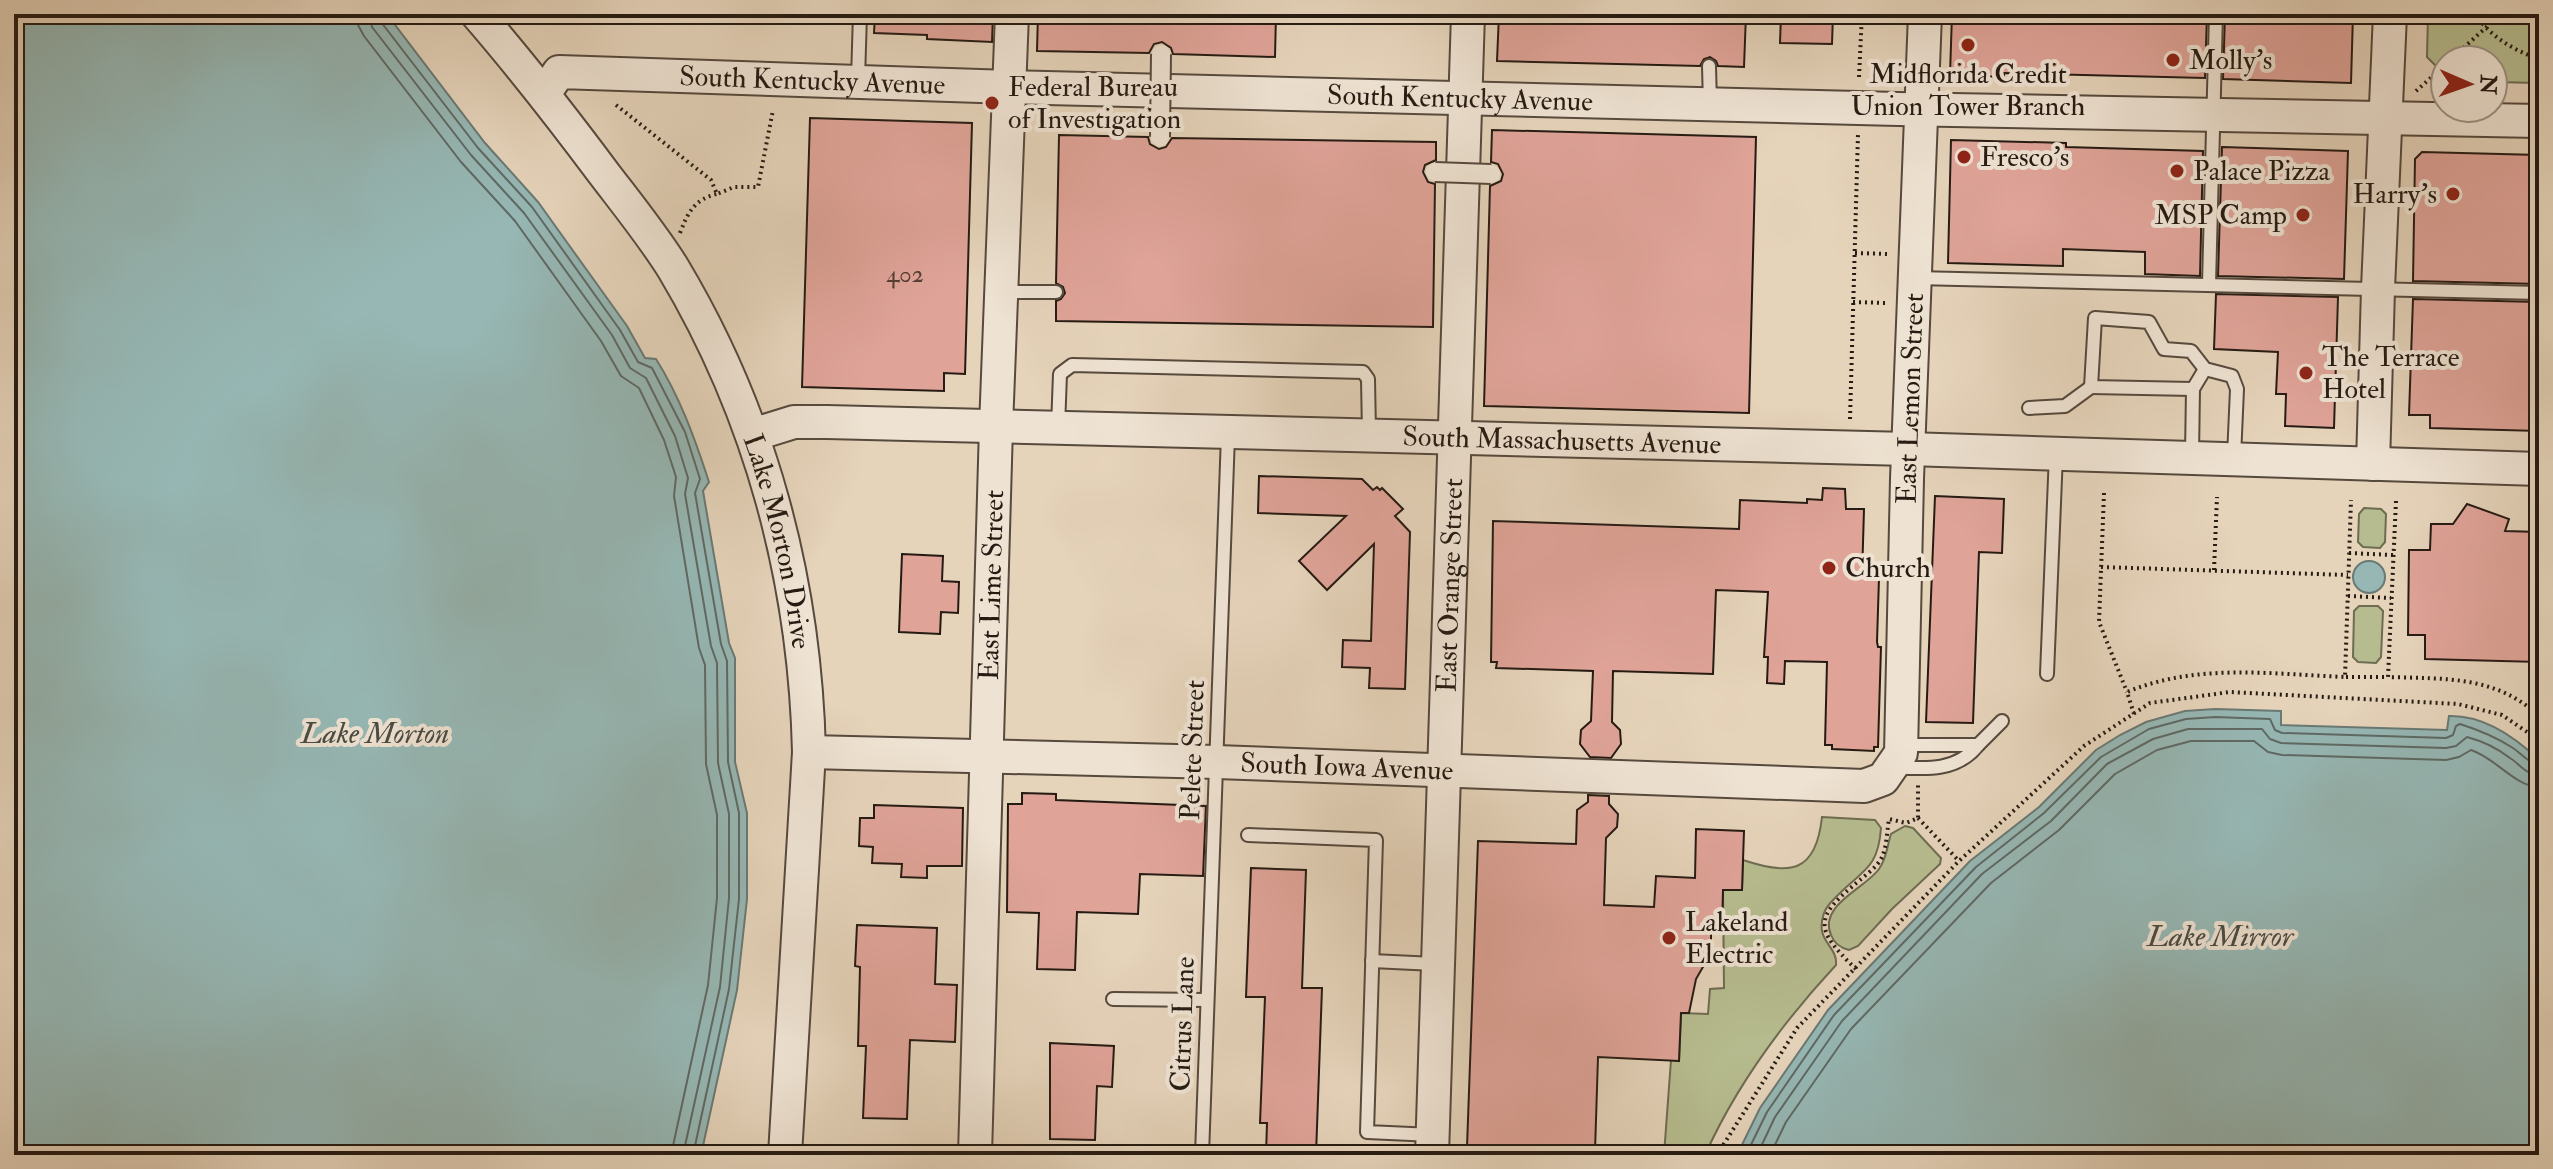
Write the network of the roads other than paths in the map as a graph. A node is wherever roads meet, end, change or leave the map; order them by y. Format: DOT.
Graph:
graph roads {
  1 [pos="477,14"];
  2 [pos="860,14"];
  3 [pos="1012,14"];
  4 [pos="1468,14"];
  5 [pos="1925,14"];
  6 [pos="2216,14"];
  7 [pos="2390,14"];
  8 [pos="1161,54"];
  9 [pos="1709,66"];
  10 [pos="858,81"];
  11 [pos="1010,87"];
  12 [pos="544,94"];
  13 [pos="1466,97"];
  14 [pos="1710,104"];
  15 [pos="1923,110"];
  16 [pos="2214,116"];
  17 [pos="2386,119"];
  18 [pos="2539,121"];
  19 [pos="1160,137"];
  20 [pos="1915,278"];
  21 [pos="2209,284"];
  22 [pos="2378,289"];
  23 [pos="1001,292"];
  24 [pos="1056,292"];
  25 [pos="2539,293"];
  26 [pos="2205,369"];
  27 [pos="2091,387"];
  28 [pos="2193,389"];
  29 [pos="2029,408"];
  30 [pos="996,427"];
  31 [pos="1058,428"];
  32 [pos="1228,432"];
  33 [pos="752,435"];
  34 [pos="1369,436"];
  35 [pos="1454,439"];
  36 [pos="1908,449"];
  37 [pos="2056,454"];
  38 [pos="2192,458"];
  39 [pos="2233,460"];
  40 [pos="2373,464"];
  41 [pos="2539,469"];
  42 [pos="2047,674"];
  43 [pos="2002,721"];
  44 [pos="1978,745"];
  45 [pos="809,752"];
  46 [pos="988,757"];
  47 [pos="1217,762"];
  48 [pos="1898,767"];
  49 [pos="1444,770"];
  50 [pos="1248,835"];
  51 [pos="1212,895"];
  52 [pos="1372,961"];
  53 [pos="1438,964"];
  54 [pos="1113,999"];
  55 [pos="1207,1000"];
  56 [pos="1432,1145"];
  57 [pos="785,1155"];
  58 [pos="975,1155"];
  59 [pos="1202,1155"];
  1 -- 12 [label="street, Lake Morton Drive"];
  2 -- 10 [label="lane"];
  3 -- 11 [label="street, East Lime Street"];
  4 -- 13 [label="street, East Orange Street"];
  5 -- 15 [label="street, East Lemon Street"];
  6 -- 16 [label="lane"];
  7 -- 17 [label="street"];
  8 -- 19 [label="street, bridge"];
  9 -- 14 [label="lane"];
  10 -- 11 [label="street, South Kentucky Avenue"];
  10 -- 12 [label="street, South Kentucky Avenue"];
  11 -- 13 [label="street, South Kentucky Avenue"];
  11 -- 23 [label="street, East Lime Street"];
  12 -- 33 [label="street, Lake Morton Drive"];
  13 -- 14 [label="street, South Kentucky Avenue"];
  13 -- 35 [label="street, East Orange Street"];
  14 -- 15 [label="street, South Kentucky Avenue"];
  15 -- 16 [label="street, South Kentucky Avenue"];
  15 -- 20 [label="street, East Lemon Street"];
  16 -- 17 [label="street, South Kentucky Avenue"];
  16 -- 21 [label="lane"];
  17 -- 18 [label="street, South Kentucky Avenue"];
  17 -- 22 [label="street"];
  20 -- 21 [label="lane"];
  20 -- 36 [label="street, East Lemon Street"];
  21 -- 22 [label="lane"];
  22 -- 25 [label="lane"];
  22 -- 40 [label="street"];
  23 -- 24 [label="lane"];
  23 -- 30 [label="street, East Lime Street"];
  26 -- 27 [label="lane"];
  26 -- 28 [label="lane"];
  26 -- 39 [label="lane"];
  27 -- 28 [label="lane"];
  27 -- 29 [label="lane"];
  28 -- 38 [label="lane"];
  30 -- 31 [label="street, South Massachusetts Avenue"];
  30 -- 33 [label="street, South Massachusetts Avenue"];
  30 -- 46 [label="street, East Lime Street"];
  31 -- 32 [label="street, South Massachusetts Avenue"];
  31 -- 34 [label="lane"];
  32 -- 34 [label="street, South Massachusetts Avenue"];
  32 -- 47 [label="lane, Pelete Street"];
  33 -- 45 [label="street, Lake Morton Drive"];
  34 -- 35 [label="street, South Massachusetts Avenue"];
  35 -- 36 [label="street, South Massachusetts Avenue"];
  35 -- 49 [label="street, East Orange Street"];
  36 -- 37 [label="street, South Massachusetts Avenue"];
  36 -- 48 [label="street, East Lemon Street"];
  37 -- 38 [label="street, South Massachusetts Avenue"];
  37 -- 42 [label="lane"];
  38 -- 39 [label="street, South Massachusetts Avenue"];
  39 -- 40 [label="street, South Massachusetts Avenue"];
  40 -- 41 [label="street, South Massachusetts Avenue"];
  43 -- 44 [label="lane"];
  44 -- 48 [label="lane"];
  44 -- 48 [label="lane"];
  45 -- 46 [label="street, South Iowa Avenue"];
  45 -- 57 [label="street, Lake Morton Drive"];
  46 -- 47 [label="street, South Iowa Avenue"];
  46 -- 58 [label="street, East Lime Street"];
  47 -- 49 [label="street, South Iowa Avenue"];
  47 -- 51 [label="lane, Pelete Street"];
  48 -- 49 [label="street, South Iowa Avenue"];
  49 -- 53 [label="street, East Orange Street"];
  50 -- 52 [label="lane"];
  51 -- 55 [label="lane, Citrus Lane"];
  52 -- 53 [label="lane"];
  52 -- 56 [label="lane"];
  53 -- 56 [label="street, East Orange Street"];
  54 -- 55 [label="lane"];
  55 -- 59 [label="lane, Citrus Lane"];
}
